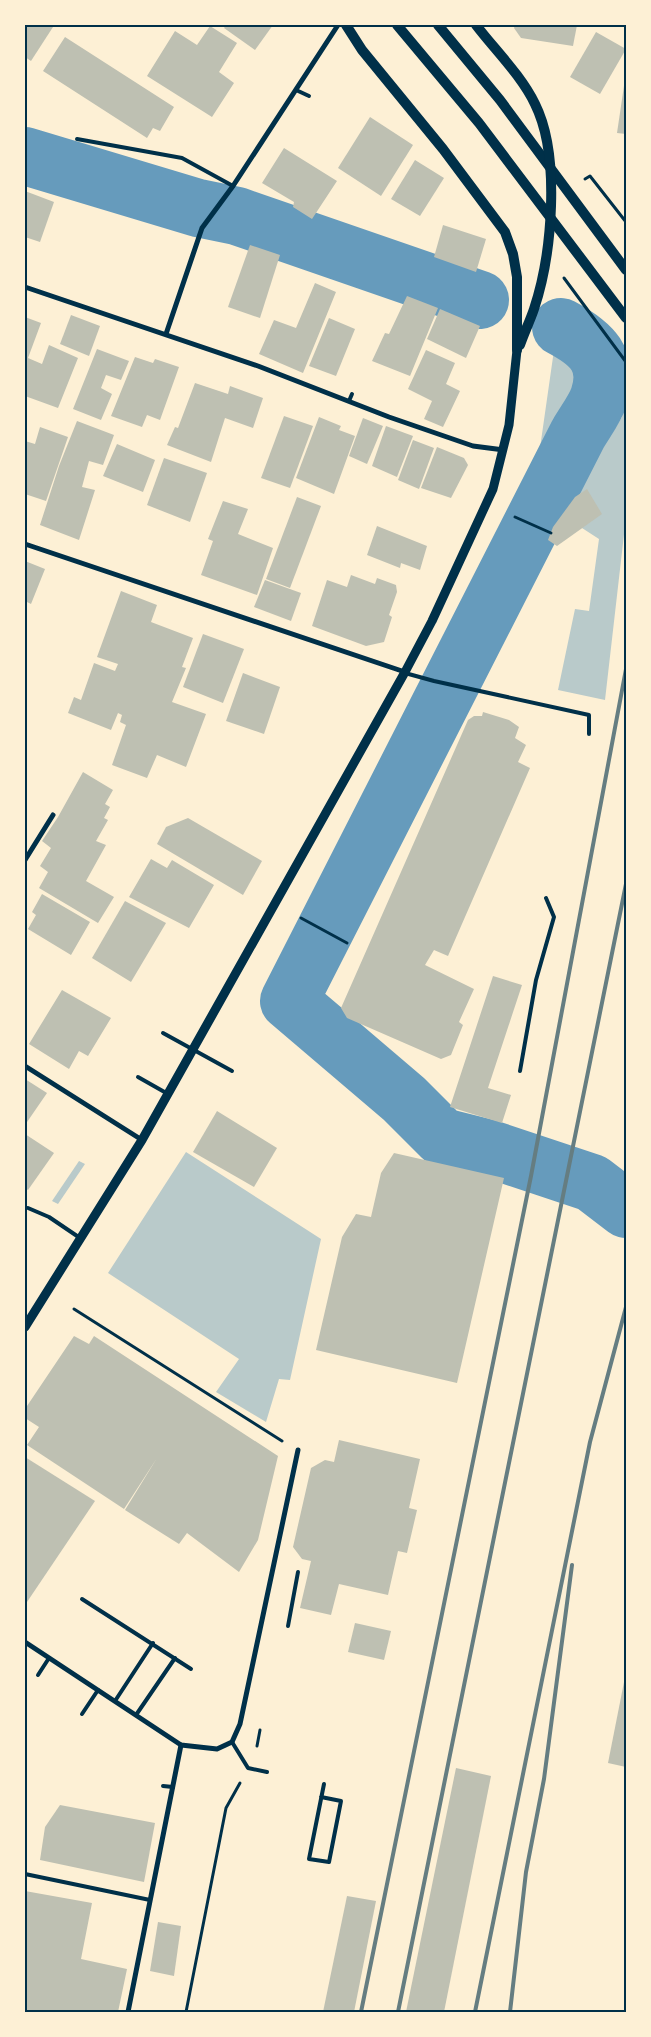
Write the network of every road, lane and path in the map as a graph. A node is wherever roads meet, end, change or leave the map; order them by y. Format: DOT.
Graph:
graph roads {
  1 [pos="338,25"];
  2 [pos="346,25"];
  3 [pos="398,25"];
  4 [pos="438,25"];
  5 [pos="476,25"];
  6 [pos="296,90"];
  7 [pos="309,96"];
  8 [pos="77,139"];
  9 [pos="590,176"];
  10 [pos="232,186"];
  11 [pos="626,222"];
  12 [pos="188,269"];
  13 [pos="626,270"];
  14 [pos="194,272"];
  15 [pos="560,273"];
  16 [pos="25,287"];
  17 [pos="626,318"];
  18 [pos="166,334"];
  19 [pos="518,350"];
  20 [pos="626,362"];
  21 [pos="352,394"];
  22 [pos="349,401"];
  23 [pos="504,450"];
  24 [pos="515,517"];
  25 [pos="549,532"];
  26 [pos="25,544"];
  27 [pos="405,672"];
  28 [pos="589,734"];
  29 [pos="53,815"];
  30 [pos="25,860"];
  31 [pos="546,898"];
  32 [pos="301,918"];
  33 [pos="347,943"];
  34 [pos="163,1033"];
  35 [pos="194,1048"];
  36 [pos="25,1066"];
  37 [pos="232,1071"];
  38 [pos="520,1071"];
  39 [pos="138,1077"];
  40 [pos="168,1094"];
  41 [pos="142,1140"];
  42 [pos="28,1208"];
  43 [pos="81,1238"];
  44 [pos="74,1310"];
  45 [pos="25,1327"];
  46 [pos="298,1450"];
  47 [pos="298,1572"];
  48 [pos="82,1598"];
  49 [pos="288,1626"];
  50 [pos="25,1642"];
  51 [pos="153,1644"];
  52 [pos="50,1658"];
  53 [pos="176,1658"];
  54 [pos="191,1669"];
  55 [pos="38,1674"];
  56 [pos="98,1690"];
  57 [pos="115,1701"];
  58 [pos="82,1714"];
  59 [pos="136,1715"];
  60 [pos="261,1726"];
  61 [pos="232,1742"];
  62 [pos="181,1745"];
  63 [pos="248,1768"];
  64 [pos="267,1772"];
  65 [pos="324,1784"];
  66 [pos="163,1786"];
  67 [pos="173,1787"];
  68 [pos="321,1797"];
  69 [pos="25,1874"];
  70 [pos="150,1900"];
  71 [pos="128,2012"];
  72 [pos="186,2012"];
  1 -- 6 [label="street"];
  2 -- 19 [label="main road"];
  3 -- 17 [label="main road"];
  4 -- 13 [label="main road"];
  5 -- 19 [label="main road"];
  6 -- 7 [label="lane"];
  6 -- 10 [label="street"];
  8 -- 10 [label="lane"];
  9 -- 11 [label="path"];
  10 -- 12 [label="street"];
  12 -- 14 [label="lane"];
  12 -- 18 [label="street"];
  15 -- 20 [label="path"];
  16 -- 18 [label="street"];
  18 -- 22 [label="street"];
  19 -- 23 [label="street"];
  21 -- 22 [label="lane"];
  22 -- 23 [label="street"];
  23 -- 27 [label="street"];
  24 -- 25 [label="path"];
  26 -- 27 [label="street"];
  27 -- 28 [label="lane"];
  27 -- 35 [label="street"];
  29 -- 30 [label="street"];
  31 -- 38 [label="lane"];
  32 -- 33 [label="path"];
  34 -- 35 [label="lane"];
  35 -- 37 [label="lane"];
  35 -- 40 [label="street"];
  36 -- 41 [label="street"];
  39 -- 40 [label="lane"];
  40 -- 41 [label="street"];
  41 -- 43 [label="street"];
  42 -- 43 [label="lane"];
  43 -- 45 [label="street"];
  44 -- 46 [label="path"];
  46 -- 61 [label="street"];
  47 -- 49 [label="lane"];
  48 -- 51 [label="lane"];
  50 -- 52 [label="street"];
  51 -- 53 [label="lane"];
  51 -- 57 [label="lane"];
  52 -- 55 [label="lane"];
  52 -- 56 [label="street"];
  53 -- 54 [label="lane"];
  53 -- 59 [label="lane"];
  56 -- 57 [label="street"];
  56 -- 58 [label="lane"];
  57 -- 59 [label="street"];
  59 -- 62 [label="street"];
  60 -- 63 [label="path"];
  61 -- 62 [label="street"];
  61 -- 63 [label="lane"];
  62 -- 67 [label="street"];
  63 -- 64 [label="lane"];
  63 -- 72 [label="path"];
  65 -- 68 [label="lane"];
  66 -- 67 [label="lane"];
  67 -- 70 [label="street"];
  68 -- 68 [label="lane"];
  69 -- 70 [label="lane"];
  70 -- 71 [label="street"];
}
